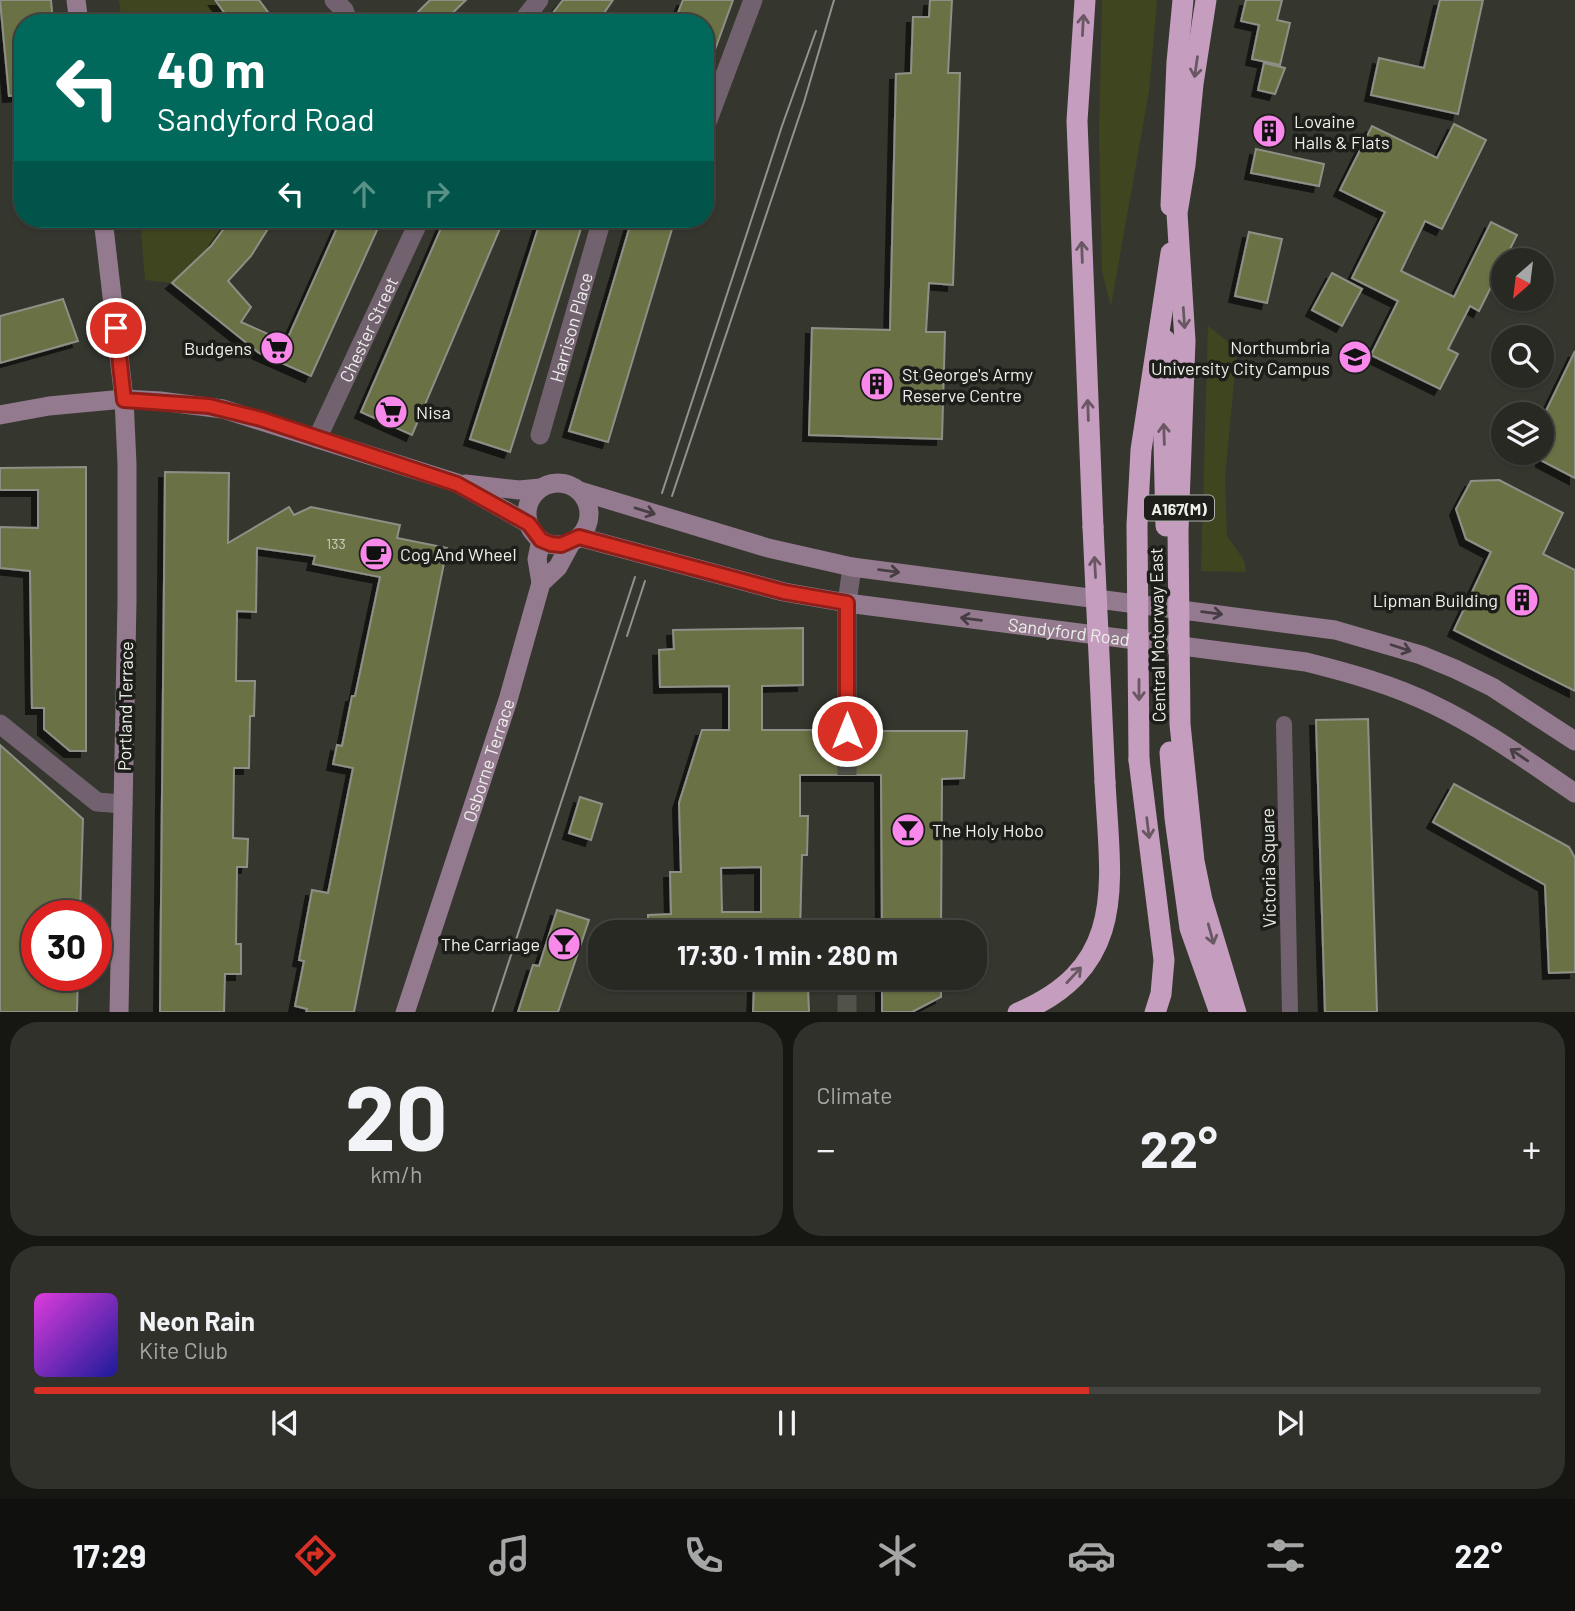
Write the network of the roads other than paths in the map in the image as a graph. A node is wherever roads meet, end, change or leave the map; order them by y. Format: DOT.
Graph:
graph roads {
  1 [pos="334,0"];
  2 [pos="539,0"];
  3 [pos="753,0"];
  4 [pos="1085,0"];
  5 [pos="1183,0"];
  6 [pos="1206,0"];
  7 [pos="346,14"];
  8 [pos="528,14"];
  9 [pos="714,104"];
  10 [pos="1177,213"];
  11 [pos="104,228"];
  12 [pos="416,228"];
  13 [pos="599,228"];
  14 [pos="124,400"];
  15 [pos="0,415"];
  16 [pos="540,435"];
  17 [pos="317,439"];
  18 [pos="457,484"];
  19 [pos="541,488"];
  20 [pos="580,491"];
  21 [pos="529,524"];
  22 [pos="541,540"];
  23 [pos="575,540"];
  24 [pos="852,567"];
  25 [pos="541,583"];
  26 [pos="847,603"];
  27 [pos="0,724"];
  28 [pos="1284,724"];
  29 [pos="847,731"];
  30 [pos="1575,741"];
  31 [pos="1575,793"];
  32 [pos="123,804"];
  33 [pos="414,985"];
  34 [pos="119,1012"];
  35 [pos="405,1012"];
  36 [pos="411,1012"];
  37 [pos="417,1012"];
  38 [pos="1020,1012"];
  39 [pos="1155,1012"];
  40 [pos="1220,1012"];
  41 [pos="1236,1012"];
  42 [pos="1290,1012"];
  1 -- 7 [label="street"];
  2 -- 8 [label="street"];
  3 -- 9 [label="street"];
  38 -- 4 [label="highway, one-way, bridge"];
  40 -- 5 [label="highway, Central Motorway East / A167(M), one-way"];
  6 -- 10 [label="highway, Central Motorway East / A167(M), one-way, bridge"];
  10 -- 39 [label="highway, A167(M), one-way, bridge"];
  10 -- 41 [label="highway, Central Motorway East / A167(M), one-way, bridge"];
  11 -- 14 [label="main road, Portland Terrace"];
  12 -- 17 [label="street, Chester Street"];
  13 -- 16 [label="street, Harrison Place"];
  14 -- 15 [label="main road"];
  14 -- 17 [label="main road"];
  14 -- 32 [label="main road, Portland Terrace"];
  17 -- 18 [label="main road"];
  18 -- 19 [label="main road"];
  18 -- 21 [label="main road"];
  19 -- 20 [label="main road"];
  19 -- 21 [label="main road"];
  20 -- 23 [label="main road"];
  20 -- 24 [label="main road, Sandyford Road, one-way"];
  21 -- 22 [label="main road"];
  22 -- 23 [label="main road"];
  22 -- 25 [label="main road"];
  23 -- 25 [label="main road, Osborne Terrace"];
  23 -- 26 [label="main road, Sandyford Road"];
  24 -- 26 [label="street"];
  24 -- 30 [label="main road, Sandyford Road, one-way"];
  25 -- 33 [label="main road, Osborne Terrace"];
  26 -- 29 [label="street"];
  31 -- 26 [label="main road, Sandyford Road, one-way"];
  27 -- 32 [label="street"];
  28 -- 42 [label="street, Victoria Square"];
  32 -- 34 [label="main road, Portland Terrace"];
  33 -- 35 [label="main road, Osborne Terrace"];
  33 -- 36 [label="main road, Osborne Terrace"];
  33 -- 37 [label="main road"];
}
